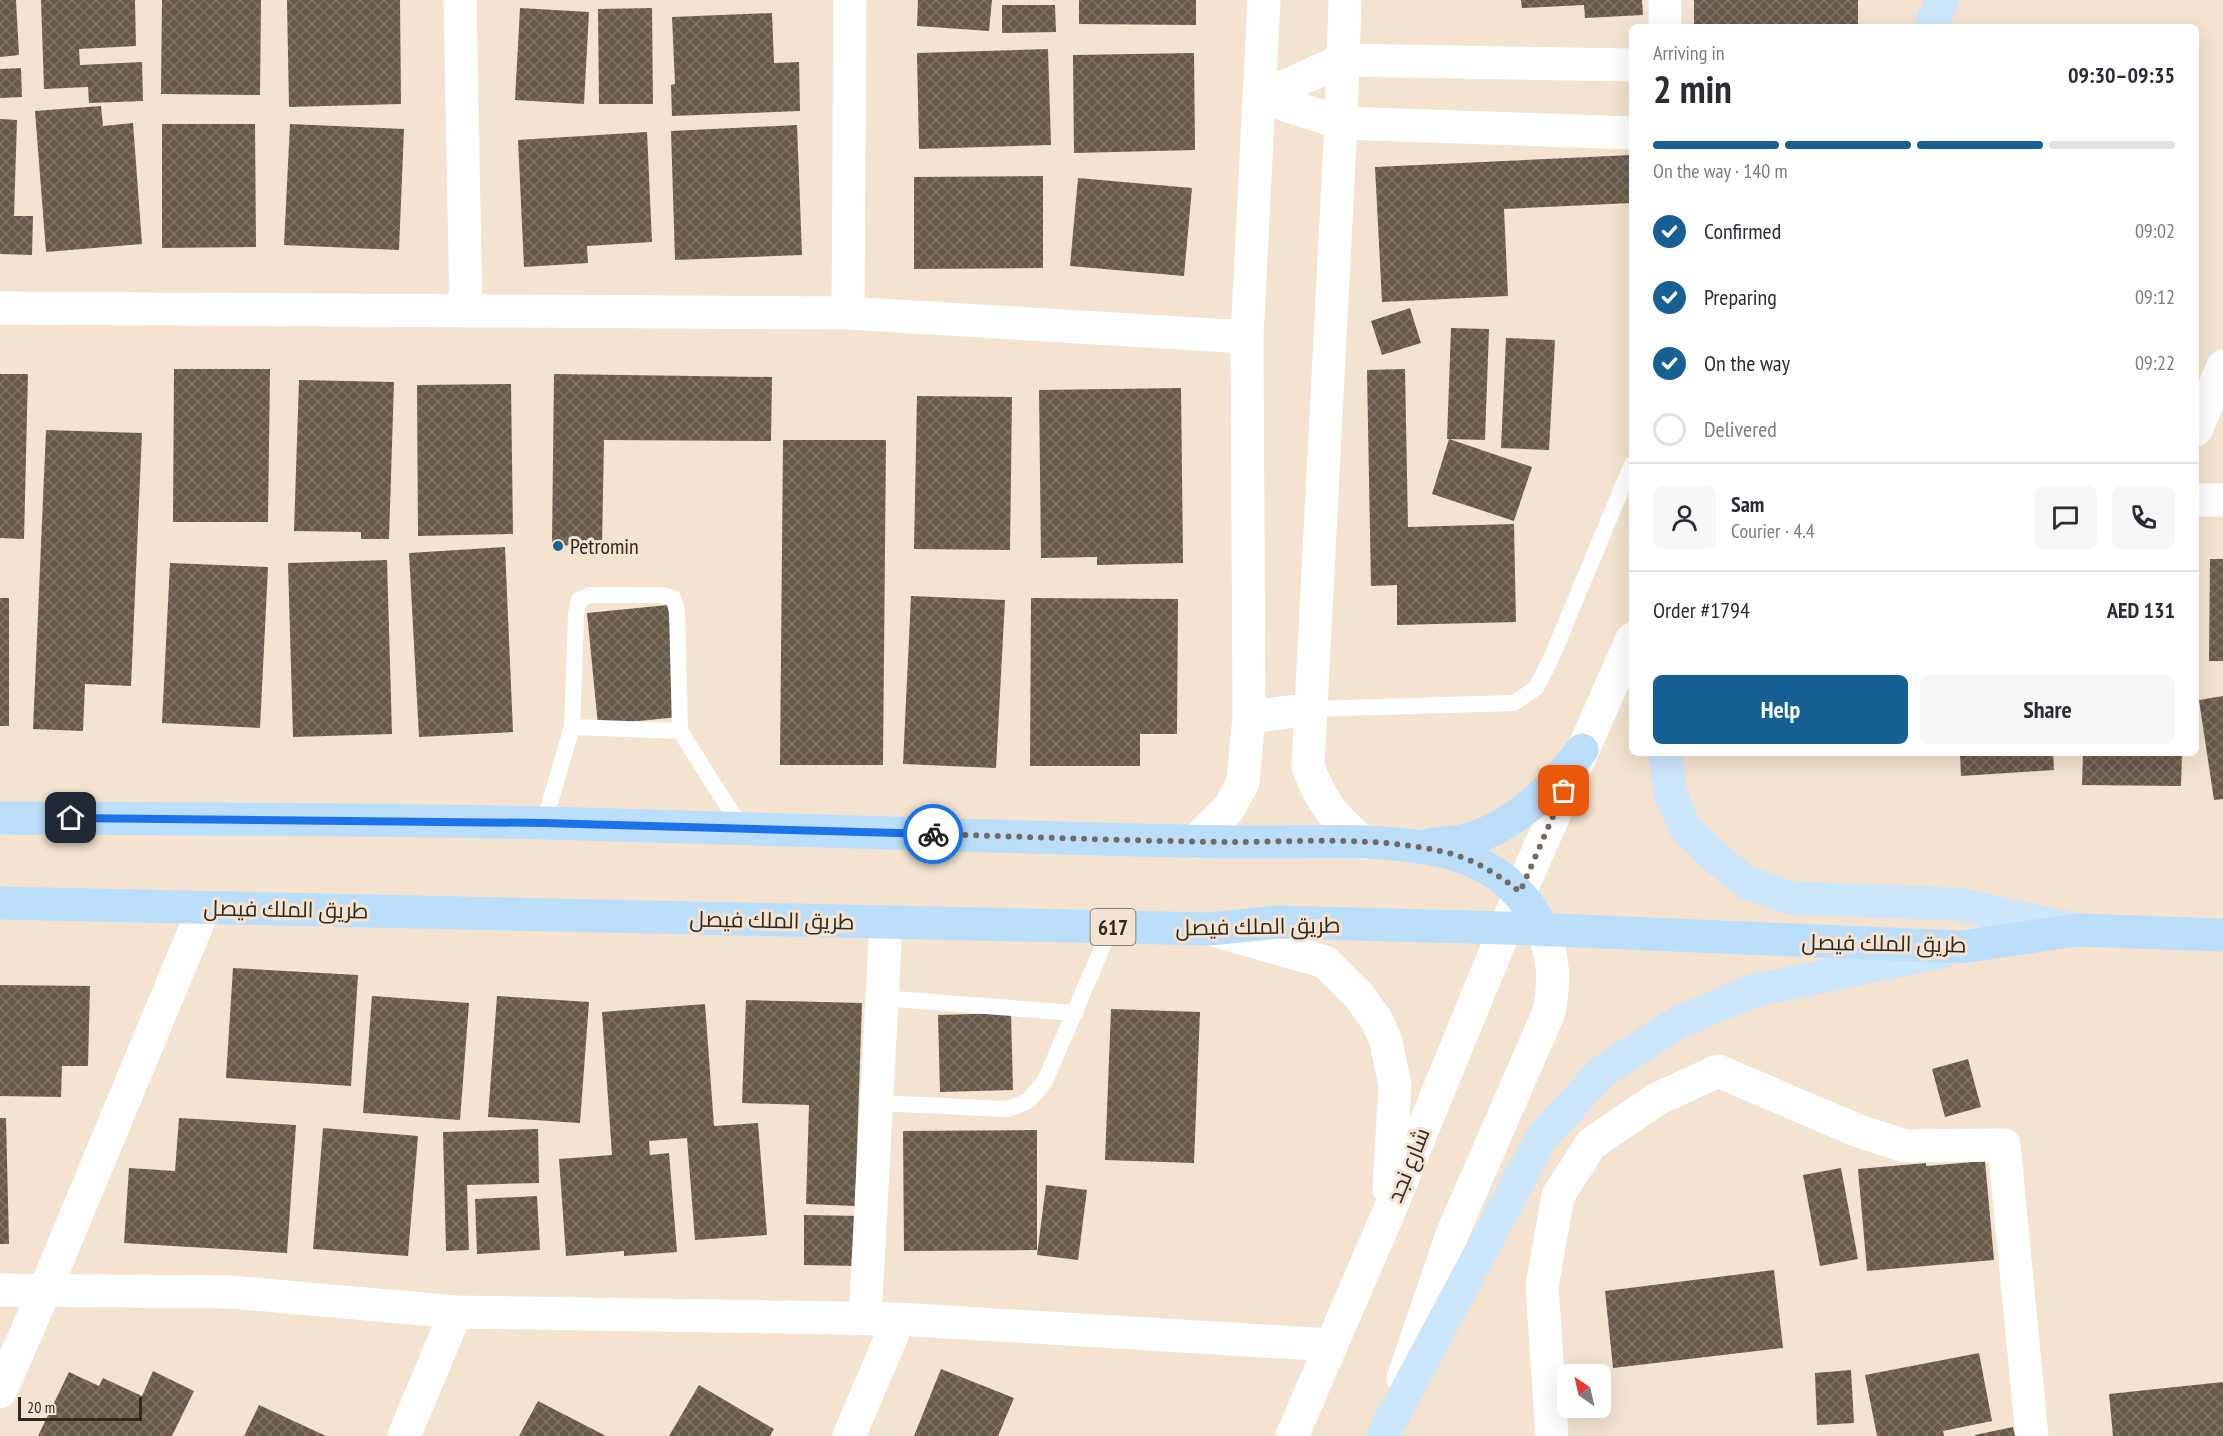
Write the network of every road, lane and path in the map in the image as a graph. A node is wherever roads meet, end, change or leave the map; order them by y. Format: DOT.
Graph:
graph roads {
  1 [pos="460,0"];
  2 [pos="850,0"];
  3 [pos="1264,0"];
  4 [pos="1345,0"];
  5 [pos="1665,0"];
  6 [pos="1665,24"];
  7 [pos="1343,60"];
  8 [pos="1629,65"];
  9 [pos="1261,97"];
  10 [pos="1341,123"];
  11 [pos="1629,133"];
  12 [pos="0,308"];
  13 [pos="466,311"];
  14 [pos="848,313"];
  15 [pos="1247,337"];
  16 [pos="2223,366"];
  17 [pos="2199,423"];
  18 [pos="1629,471"];
  19 [pos="2199,500"];
  20 [pos="2223,500"];
  21 [pos="1629,646"];
  22 [pos="1311,709"];
  23 [pos="1249,717"];
  24 [pos="572,727"];
  25 [pos="680,731"];
  26 [pos="1582,750"];
  27 [pos="1665,756"];
  28 [pos="0,818"];
  29 [pos="544,823"];
  30 [pos="742,829"];
  31 [pos="1195,842"];
  32 [pos="1364,843"];
  33 [pos="1417,846"];
  34 [pos="1520,892"];
  35 [pos="0,903"];
  36 [pos="204,908"];
  37 [pos="886,922"];
  38 [pos="1111,927"];
  39 [pos="1506,927"];
  40 [pos="1210,929"];
  41 [pos="1543,929"];
  42 [pos="2077,930"];
  43 [pos="2223,934"];
  44 [pos="1961,947"];
  45 [pos="882,998"];
  46 [pos="1075,1013"];
  47 [pos="877,1103"];
  48 [pos="1388,1214"];
  49 [pos="0,1290"];
  50 [pos="45,1290"];
  51 [pos="456,1312"];
  52 [pos="865,1319"];
  53 [pos="899,1319"];
  54 [pos="1331,1345"];
  55 [pos="0,1392"];
  56 [pos="404,1436"];
  57 [pos="849,1436"];
  58 [pos="1292,1436"];
  59 [pos="1383,1436"];
  60 [pos="1552,1436"];
  61 [pos="2032,1436"];
  1 -- 13 [label="street"];
  2 -- 14 [label="street"];
  3 -- 9 [label="street"];
  4 -- 7 [label="street"];
  5 -- 6 [label="street"];
  7 -- 8 [label="street"];
  7 -- 9 [label="street"];
  7 -- 10 [label="street"];
  9 -- 10 [label="street"];
  9 -- 15 [label="street"];
  10 -- 11 [label="street"];
  10 -- 22 [label="street"];
  12 -- 13 [label="street"];
  13 -- 14 [label="street"];
  14 -- 15 [label="street"];
  15 -- 23 [label="street"];
  16 -- 17 [label="street"];
  18 -- 22 [label="lane"];
  19 -- 20 [label="street"];
  21 -- 26 [label="street, شارع نجد"];
  22 -- 23 [label="street"];
  22 -- 32 [label="street"];
  23 -- 31 [label="street"];
  24 -- 25 [label="lane"];
  24 -- 25 [label="lane"];
  24 -- 29 [label="lane"];
  25 -- 30 [label="lane"];
  26 -- 33 [label="highway"];
  26 -- 34 [label="street, شارع نجد"];
  27 -- 42 [label="main road"];
  28 -- 29 [label="highway"];
  29 -- 30 [label="highway"];
  30 -- 31 [label="highway"];
  31 -- 32 [label="highway"];
  32 -- 33 [label="highway"];
  33 -- 34 [label="highway"];
  34 -- 39 [label="street, شارع نجد"];
  34 -- 41 [label="highway"];
  35 -- 36 [label="highway, طريق الملك فيصل / 617"];
  36 -- 37 [label="highway, طريق الملك فيصل / 617"];
  36 -- 50 [label="street"];
  37 -- 38 [label="highway, طريق الملك فيصل / 617"];
  37 -- 45 [label="street"];
  38 -- 40 [label="highway, طريق الملك فيصل / 617"];
  38 -- 46 [label="lane"];
  39 -- 40 [label="highway, طريق الملك فيصل / 617"];
  39 -- 41 [label="highway, طريق الملك فيصل / 617"];
  39 -- 48 [label="street, شارع نجد"];
  40 -- 48 [label="street"];
  41 -- 44 [label="highway, طريق الملك فيصل / 617"];
  41 -- 59 [label="street"];
  42 -- 43 [label="highway, طريق الملك فيصل / 617"];
  42 -- 44 [label="highway, طريق الملك فيصل / 617"];
  44 -- 59 [label="main road"];
  45 -- 46 [label="lane"];
  45 -- 47 [label="street"];
  46 -- 47 [label="lane"];
  47 -- 52 [label="street"];
  48 -- 54 [label="street, شارع نجد"];
  49 -- 50 [label="street"];
  50 -- 51 [label="street"];
  50 -- 55 [label="street"];
  51 -- 52 [label="street"];
  51 -- 56 [label="street"];
  52 -- 53 [label="street"];
  53 -- 54 [label="street"];
  53 -- 57 [label="street"];
  54 -- 58 [label="street, شارع نجد"];
  60 -- 61 [label="street"];
}
